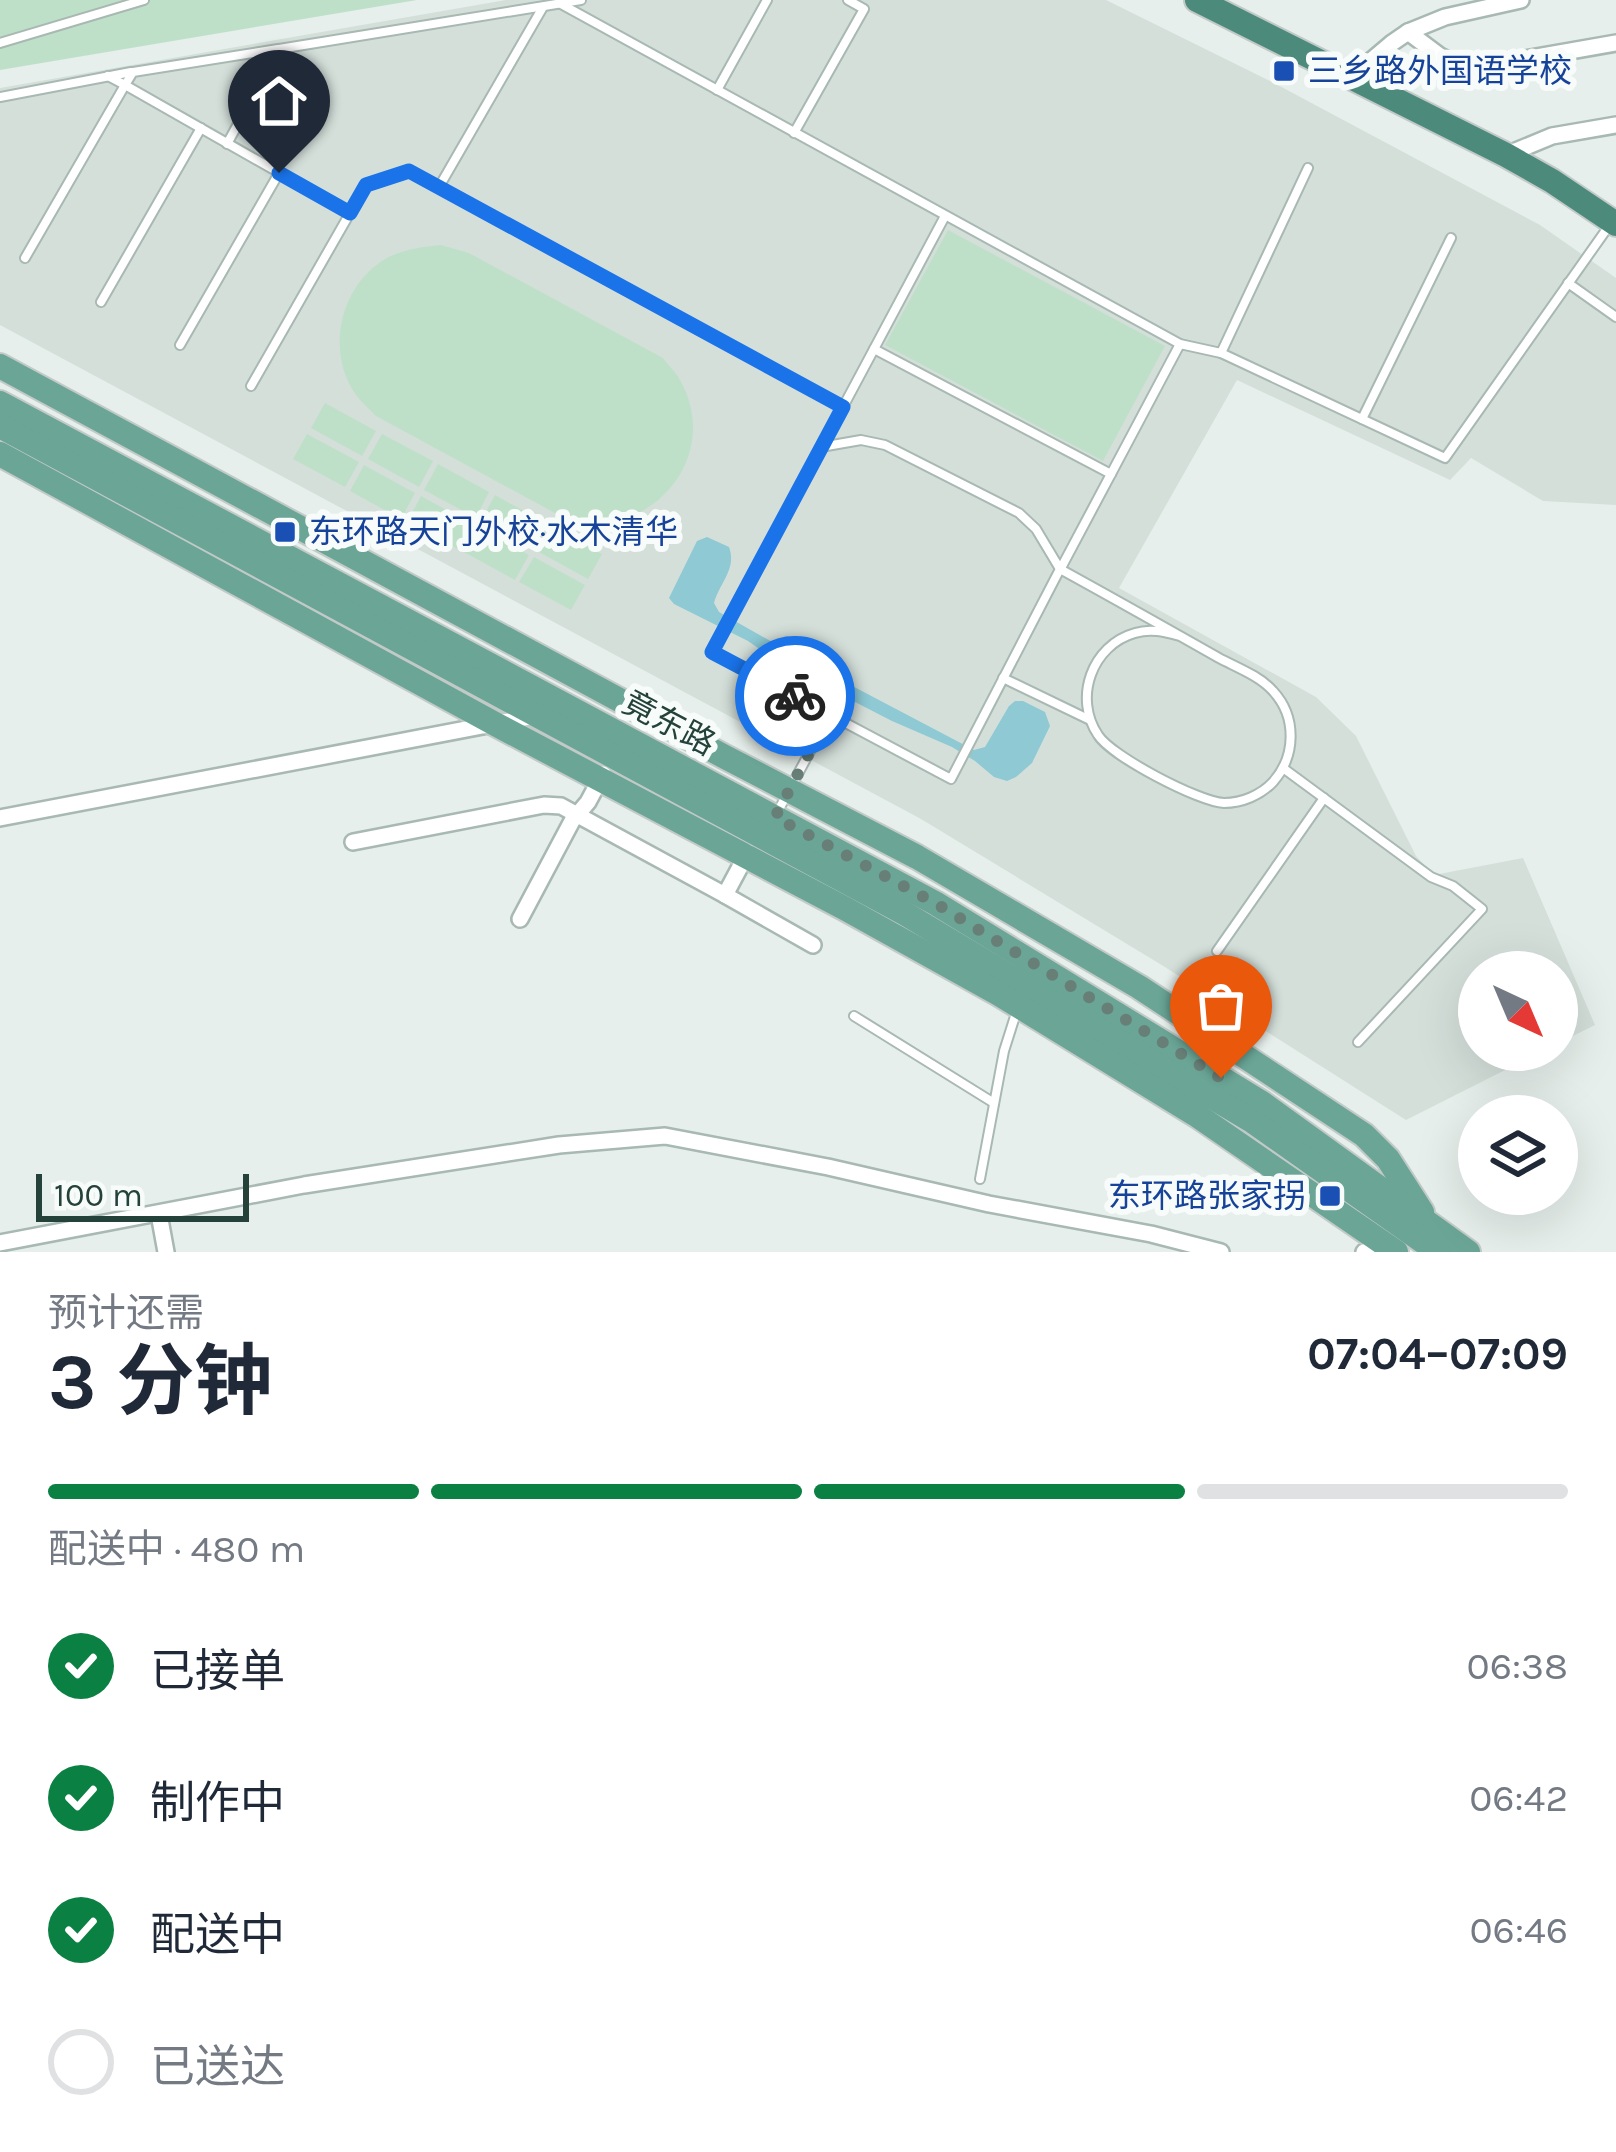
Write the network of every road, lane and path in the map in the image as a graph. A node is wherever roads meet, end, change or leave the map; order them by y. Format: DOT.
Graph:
graph roads {
  1 [pos="144,0"];
  2 [pos="581,0"];
  3 [pos="766,0"];
  4 [pos="848,0"];
  5 [pos="1197,0"];
  6 [pos="1521,0"];
  7 [pos="561,4"];
  8 [pos="543,7"];
  9 [pos="1408,32"];
  10 [pos="0,43"];
  11 [pos="1616,43"];
  12 [pos="279,49"];
  13 [pos="133,72"];
  14 [pos="108,76"];
  15 [pos="1353,76"];
  16 [pos="125,85"];
  17 [pos="717,90"];
  18 [pos="0,97"];
  19 [pos="1616,125"];
  20 [pos="201,128"];
  21 [pos="794,133"];
  22 [pos="227,144"];
  23 [pos="1506,155"];
  24 [pos="1308,168"];
  25 [pos="279,173"];
  26 [pos="439,187"];
  27 [pos="350,213"];
  28 [pos="945,216"];
  29 [pos="1614,223"];
  30 [pos="1451,238"];
  31 [pos="25,258"];
  32 [pos="1568,283"];
  33 [pos="101,302"];
  34 [pos="1616,316"];
  35 [pos="1180,344"];
  36 [pos="180,345"];
  37 [pos="874,349"];
  38 [pos="1220,353"];
  39 [pos="0,366"];
  40 [pos="251,386"];
  41 [pos="0,403"];
  42 [pos="843,407"];
  43 [pos="1362,419"];
  44 [pos="0,426"];
  45 [pos="821,447"];
  46 [pos="0,454"];
  47 [pos="1111,474"];
  48 [pos="1060,569"];
  49 [pos="1180,636"];
  50 [pos="1003,678"];
  51 [pos="545,707"];
  52 [pos="830,714"];
  53 [pos="1089,719"];
  54 [pos="497,725"];
  55 [pos="607,767"];
  56 [pos="1283,768"];
  57 [pos="789,790"];
  58 [pos="1324,798"];
  59 [pos="577,815"];
  60 [pos="0,818"];
  61 [pos="760,836"];
  62 [pos="353,842"];
  63 [pos="725,895"];
  64 [pos="520,919"];
  65 [pos="813,944"];
  66 [pos="1217,951"];
  67 [pos="1024,997"];
  68 [pos="854,1016"];
  69 [pos="1358,1042"];
  70 [pos="994,1103"];
  71 [pos="980,1179"];
  72 [pos="159,1214"];
  73 [pos="1428,1238"];
  74 [pos="0,1243"];
  75 [pos="1382,1250"];
  76 [pos="166,1252"];
  77 [pos="1221,1252"];
  78 [pos="1468,1252"];
  1 -- 10 [label="lane"];
  2 -- 7 [label="lane"];
  3 -- 17 [label="lane"];
  4 -- 21 [label="lane"];
  5 -- 15 [label="highway"];
  6 -- 9 [label="street"];
  7 -- 8 [label="lane"];
  7 -- 17 [label="lane"];
  8 -- 12 [label="lane"];
  8 -- 26 [label="lane"];
  9 -- 11 [label="street"];
  9 -- 15 [label="street"];
  12 -- 13 [label="lane"];
  12 -- 22 [label="lane"];
  13 -- 14 [label="lane"];
  13 -- 16 [label="lane"];
  14 -- 16 [label="lane"];
  14 -- 18 [label="lane"];
  15 -- 23 [label="highway"];
  16 -- 20 [label="lane"];
  16 -- 31 [label="lane"];
  17 -- 21 [label="lane"];
  19 -- 23 [label="street"];
  20 -- 22 [label="lane"];
  20 -- 33 [label="lane"];
  21 -- 28 [label="lane"];
  22 -- 25 [label="lane"];
  23 -- 29 [label="highway"];
  24 -- 38 [label="lane"];
  25 -- 27 [label="lane"];
  25 -- 36 [label="lane"];
  26 -- 27 [label="lane"];
  26 -- 42 [label="lane"];
  27 -- 40 [label="lane"];
  28 -- 35 [label="lane"];
  28 -- 37 [label="lane"];
  29 -- 32 [label="lane"];
  30 -- 43 [label="lane"];
  32 -- 34 [label="lane"];
  32 -- 43 [label="lane"];
  35 -- 38 [label="lane"];
  35 -- 47 [label="lane"];
  37 -- 42 [label="lane"];
  37 -- 47 [label="lane"];
  38 -- 43 [label="lane"];
  39 -- 57 [label="main road"];
  41 -- 51 [label="main road, 竟东路"];
  42 -- 45 [label="lane"];
  44 -- 51 [label="main road, 竟东路"];
  45 -- 48 [label="lane"];
  45 -- 52 [label="lane"];
  46 -- 54 [label="main road"];
  47 -- 48 [label="lane"];
  48 -- 49 [label="lane"];
  48 -- 50 [label="lane"];
  49 -- 53 [label="lane"];
  49 -- 56 [label="lane"];
  50 -- 52 [label="lane"];
  50 -- 53 [label="lane"];
  51 -- 54 [label="street"];
  51 -- 55 [label="main road, 竟东路"];
  51 -- 61 [label="main road, 竟东路"];
  52 -- 57 [label="lane"];
  53 -- 56 [label="lane"];
  54 -- 55 [label="main road"];
  54 -- 60 [label="street"];
  55 -- 59 [label="street"];
  55 -- 61 [label="main road, 竟东路"];
  56 -- 58 [label="lane"];
  57 -- 61 [label="lane"];
  57 -- 73 [label="main road"];
  58 -- 66 [label="lane"];
  58 -- 69 [label="lane"];
  59 -- 62 [label="street"];
  59 -- 63 [label="street"];
  59 -- 64 [label="street"];
  61 -- 63 [label="street"];
  61 -- 67 [label="main road, 竟东路"];
  61 -- 73 [label="main road, 竟东路"];
  63 -- 65 [label="street"];
  67 -- 70 [label="lane"];
  67 -- 73 [label="main road, 竟东路"];
  67 -- 75 [label="main road"];
  68 -- 70 [label="lane"];
  70 -- 71 [label="lane"];
  72 -- 74 [label="street"];
  72 -- 76 [label="street"];
  72 -- 77 [label="street"];
  73 -- 75 [label="street"];
  73 -- 78 [label="main road, 竟东路"];
}
